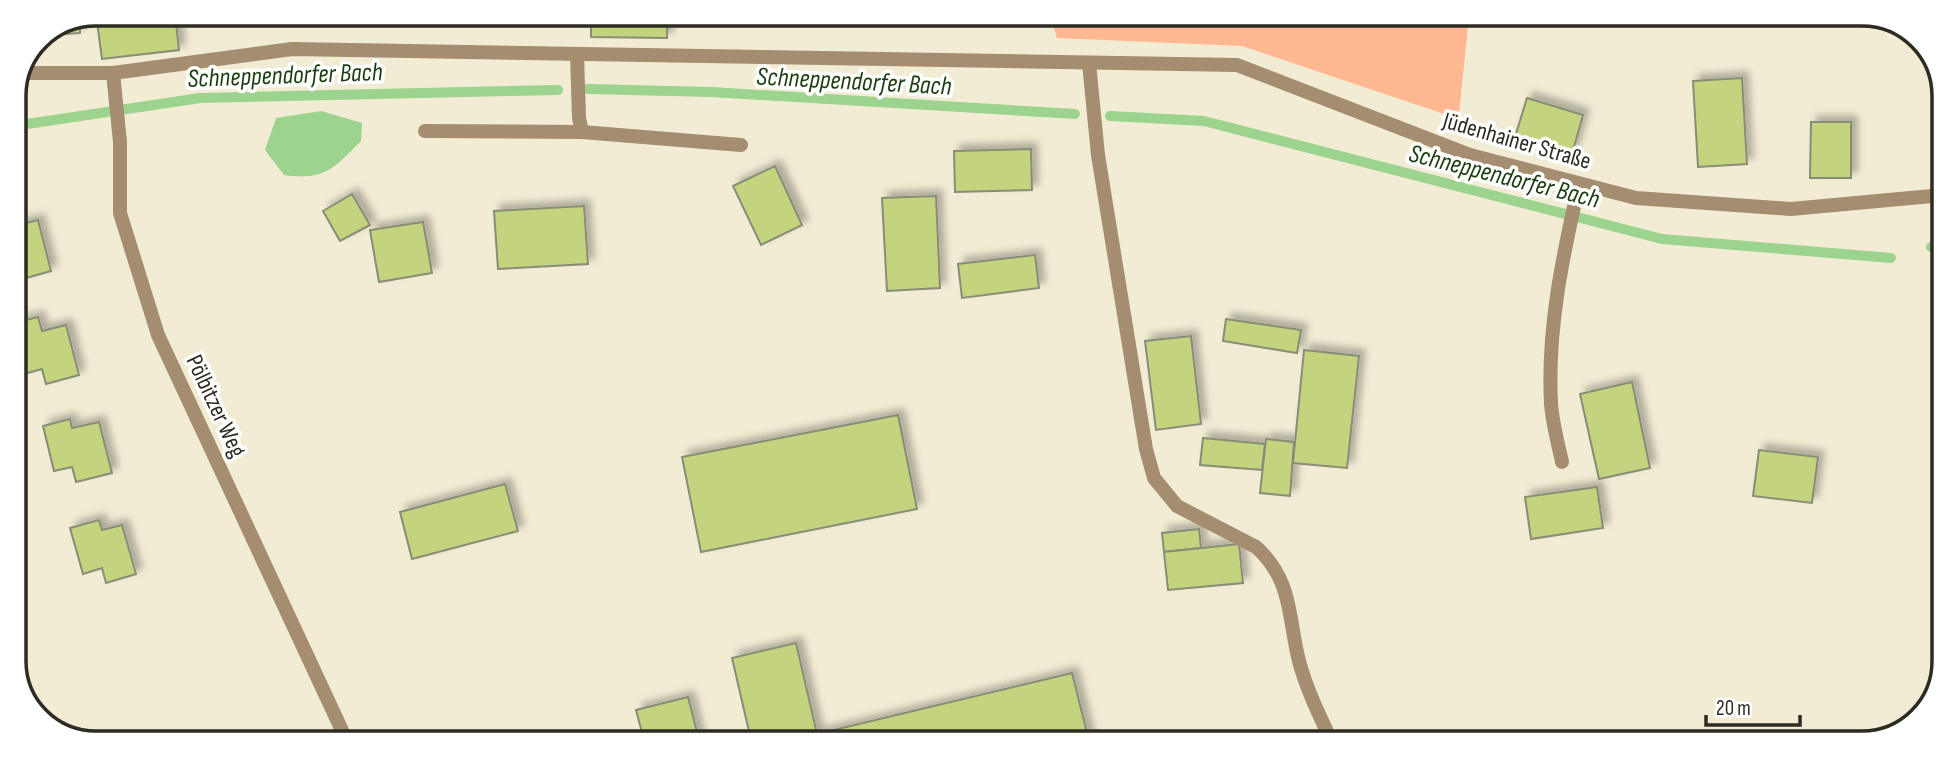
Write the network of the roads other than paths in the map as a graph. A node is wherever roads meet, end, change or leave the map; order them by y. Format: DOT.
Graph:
graph roads {
  1 [pos="577,54"];
  2 [pos="1089,63"];
  3 [pos="31,73"];
  4 [pos="113,73"];
  5 [pos="425,131"];
  6 [pos="582,132"];
  7 [pos="741,145"];
  8 [pos="1578,190"];
  9 [pos="1932,196"];
  10 [pos="1562,462"];
  11 [pos="342,731"];
  12 [pos="1327,731"];
  1 -- 2 [label="street, Jüdenhainer Straße"];
  1 -- 4 [label="street, Jüdenhainer Straße"];
  1 -- 6 [label="street"];
  2 -- 8 [label="street, Jüdenhainer Straße"];
  2 -- 12 [label="street"];
  3 -- 4 [label="street, Jüdenhainer Straße"];
  4 -- 11 [label="street, Pölbitzer Weg"];
  5 -- 6 [label="street"];
  6 -- 7 [label="street"];
  8 -- 9 [label="street, Jüdenhainer Straße"];
  8 -- 10 [label="street"];
}
